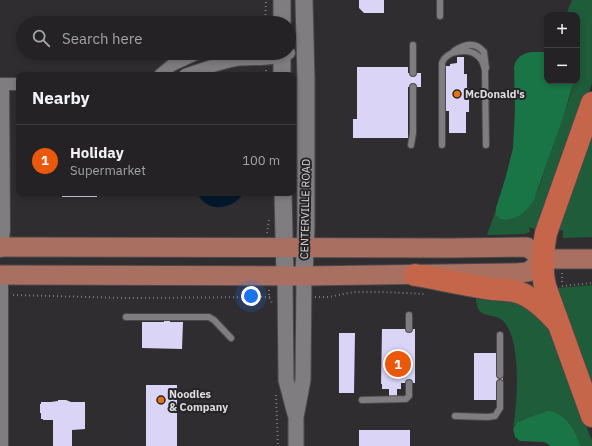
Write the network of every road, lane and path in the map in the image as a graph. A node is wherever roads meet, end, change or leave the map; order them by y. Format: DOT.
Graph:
graph roads {
  1 [pos="266,0"];
  2 [pos="282,0"];
  3 [pos="304,0"];
  4 [pos="440,0"];
  5 [pos="265,16"];
  6 [pos="282,16"];
  7 [pos="440,16"];
  8 [pos="305,26"];
  9 [pos="413,45"];
  10 [pos="296,47"];
  11 [pos="183,60"];
  12 [pos="239,60"];
  13 [pos="284,60"];
  14 [pos="164,72"];
  15 [pos="193,72"];
  16 [pos="282,72"];
  17 [pos="413,74"];
  18 [pos="2,84"];
  19 [pos="16,84"];
  20 [pos="413,87"];
  21 [pos="592,103"];
  22 [pos="411,145"];
  23 [pos="442,145"];
  24 [pos="486,145"];
  25 [pos="283,196"];
  26 [pos="1,248"];
  27 [pos="284,248"];
  28 [pos="305,248"];
  29 [pos="592,258"];
  30 [pos="544,259"];
  31 [pos="415,274"];
  32 [pos="1,275"];
  33 [pos="285,276"];
  34 [pos="304,276"];
  35 [pos="2,295"];
  36 [pos="270,297"];
  37 [pos="410,315"];
  38 [pos="126,317"];
  39 [pos="559,324"];
  40 [pos="409,329"];
  41 [pos="500,335"];
  42 [pos="231,338"];
  43 [pos="500,375"];
  44 [pos="1,383"];
  45 [pos="409,383"];
  46 [pos="500,383"];
  47 [pos="276,398"];
  48 [pos="362,400"];
  49 [pos="455,416"];
  50 [pos="592,416"];
  51 [pos="296,417"];
  52 [pos="2,446"];
  53 [pos="278,446"];
  54 [pos="296,446"];
  1 -- 5 [label="path"];
  2 -- 6 [label="main road"];
  3 -- 8 [label="main road, CENTERVILLE ROAD"];
  4 -- 7 [label="lane"];
  8 -- 10 [label="street"];
  8 -- 28 [label="main road, CENTERVILLE ROAD"];
  9 -- 17 [label="lane"];
  11 -- 14 [label="street"];
  12 -- 15 [label="street"];
  13 -- 16 [label="main road"];
  18 -- 19 [label="street"];
  18 -- 26 [label="street"];
  20 -- 22 [label="lane"];
  21 -- 30 [label="highway"];
  23 -- 24 [label="lane"];
  25 -- 27 [label="main road, CENTERVILLE ROAD"];
  26 -- 27 [label="main road"];
  27 -- 28 [label="main road"];
  27 -- 33 [label="main road, CENTERVILLE ROAD"];
  28 -- 30 [label="main road"];
  28 -- 34 [label="main road, CENTERVILLE ROAD"];
  29 -- 30 [label="main road"];
  30 -- 31 [label="main road"];
  30 -- 39 [label="highway"];
  31 -- 34 [label="main road"];
  31 -- 39 [label="highway"];
  32 -- 33 [label="main road"];
  32 -- 35 [label="street"];
  33 -- 34 [label="main road"];
  33 -- 51 [label="street, CENTERVILLE ROAD"];
  34 -- 51 [label="street, CENTERVILLE ROAD"];
  35 -- 36 [label="path"];
  35 -- 44 [label="street"];
  37 -- 40 [label="lane"];
  38 -- 42 [label="lane"];
  39 -- 50 [label="highway"];
  41 -- 43 [label="lane"];
  44 -- 52 [label="street"];
  45 -- 48 [label="lane"];
  46 -- 49 [label="lane"];
  47 -- 53 [label="path"];
  51 -- 54 [label="street, CENTERVILLE ROAD"];
}
